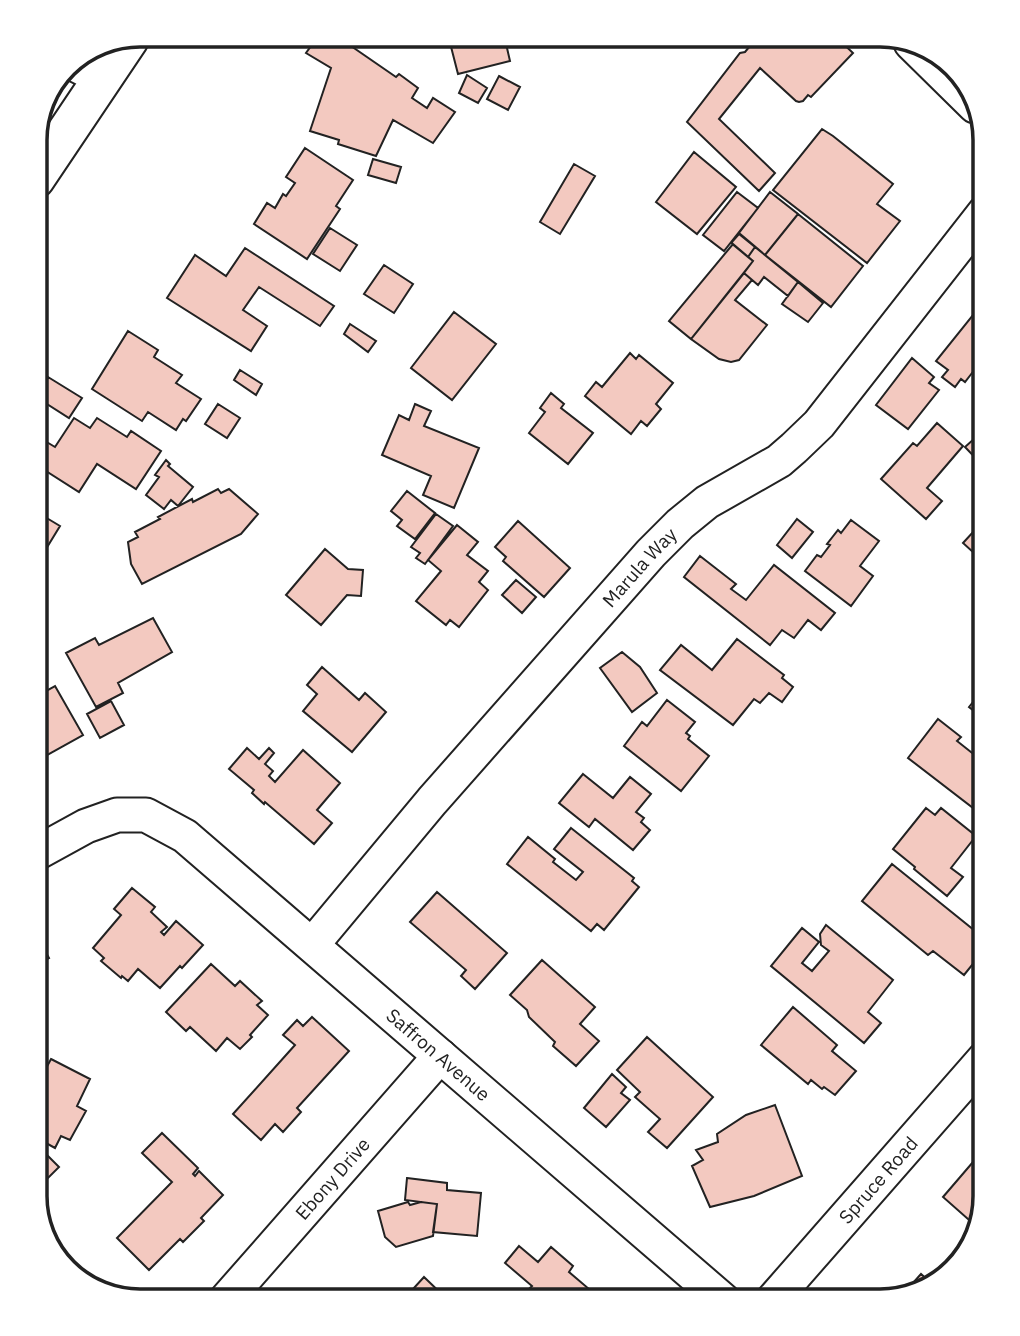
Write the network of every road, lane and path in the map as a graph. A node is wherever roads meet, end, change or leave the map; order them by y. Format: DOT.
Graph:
graph roads {
  1 [pos="124,49"];
  2 [pos="931,63"];
  3 [pos="82,68"];
  4 [pos="104,79"];
  5 [pos="957,89"];
  6 [pos="47,162"];
  7 [pos="973,227"];
  8 [pos="47,847"];
  9 [pos="312,945"];
  10 [pos="440,1056"];
  11 [pos="973,1072"];
  12 [pos="236,1289"];
  13 [pos="710,1289"];
  14 [pos="783,1289"];
  1 -- 4 [label="main road"];
  2 -- 5 [label="street"];
  3 -- 4 [label="street"];
  4 -- 6 [label="main road"];
  7 -- 9 [label="street, Marula Way"];
  8 -- 9 [label="street, Saffron Avenue"];
  9 -- 10 [label="street, Saffron Avenue"];
  10 -- 12 [label="street, Ebony Drive"];
  10 -- 13 [label="street, Saffron Avenue"];
  11 -- 14 [label="street, Spruce Road"];
}
